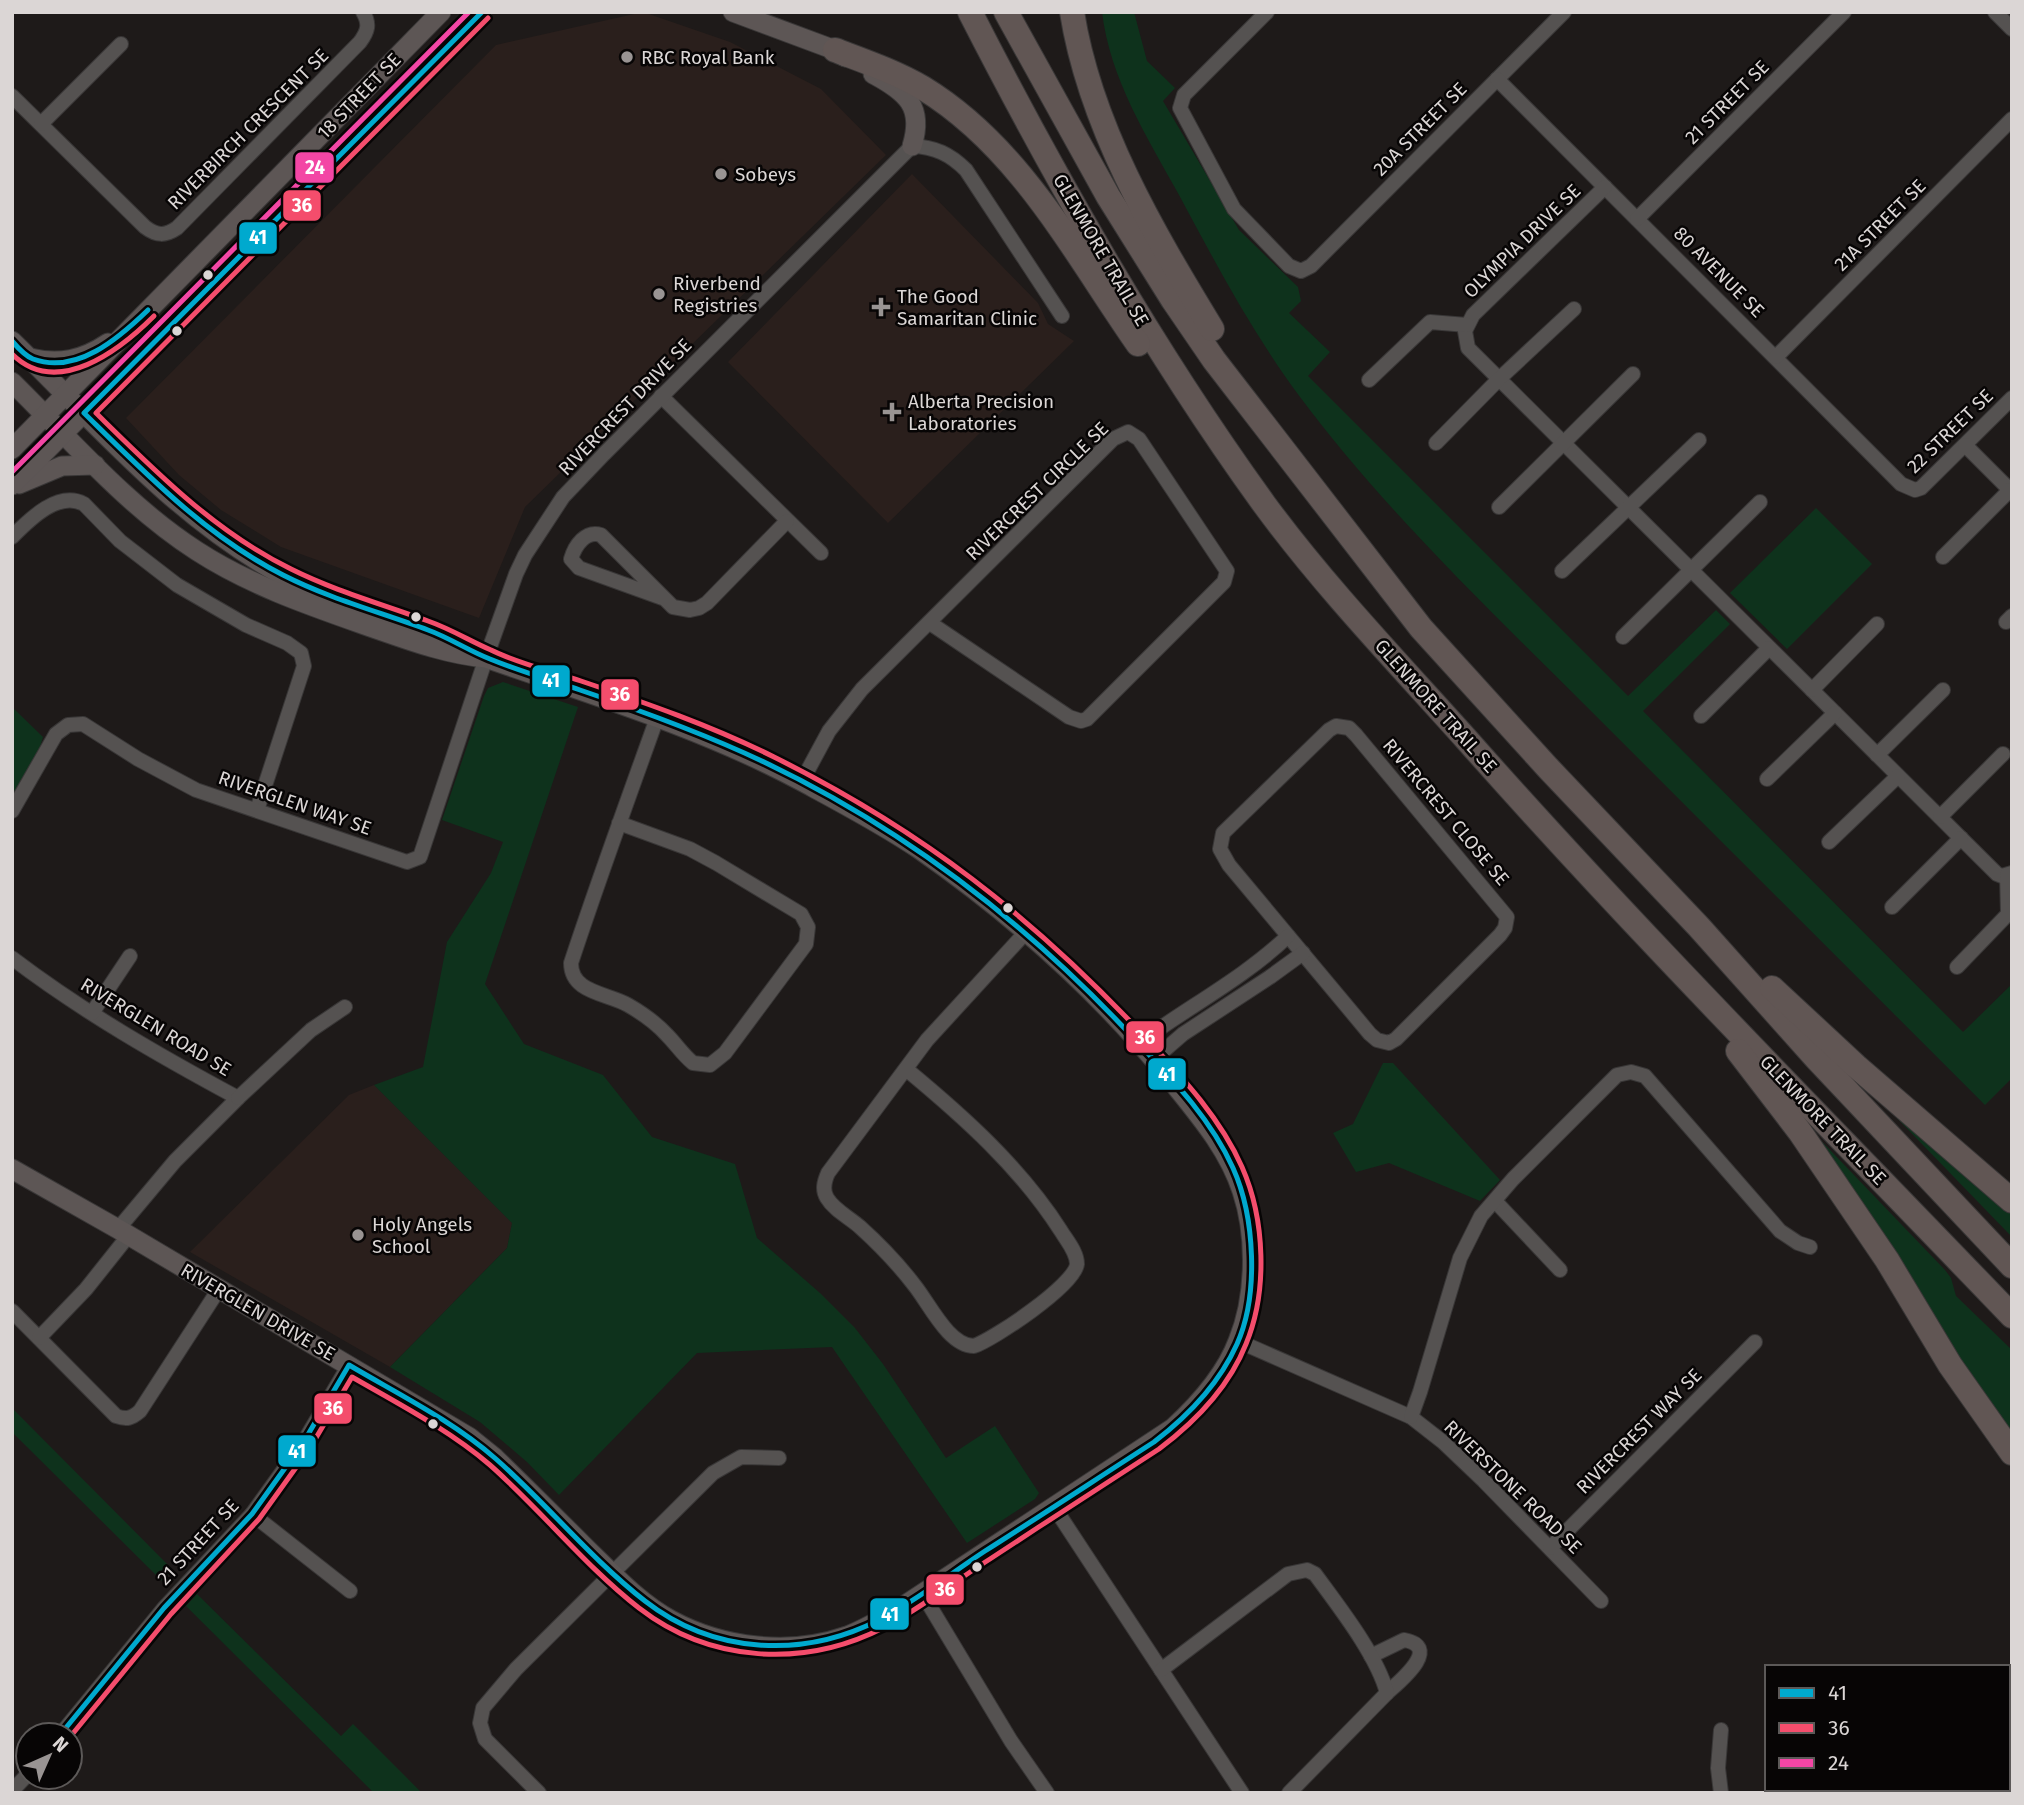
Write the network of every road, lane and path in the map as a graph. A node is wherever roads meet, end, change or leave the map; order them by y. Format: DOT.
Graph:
graph roads {
  1 [pos="363,12"];
  2 [pos="441,12"];
  3 [pos="489,12"];
  4 [pos="733,12"];
  5 [pos="970,12"];
  6 [pos="1006,12"];
  7 [pos="1072,12"];
  8 [pos="1267,12"];
  9 [pos="1564,12"];
  10 [pos="1844,12"];
  11 [pos="1995,12"];
  12 [pos="475,19"];
  13 [pos="2012,29"];
  14 [pos="121,44"];
  15 [pos="835,50"];
  16 [pos="1497,79"];
  17 [pos="12,96"];
  18 [pos="2012,119"];
  19 [pos="41,124"];
  20 [pos="912,146"];
  21 [pos="1605,187"];
  22 [pos="1637,219"];
  23 [pos="1574,309"];
  24 [pos="1062,316"];
  25 [pos="1467,325"];
  26 [pos="127,331"];
  27 [pos="12,341"];
  28 [pos="1776,357"];
  29 [pos="30,358"];
  30 [pos="1633,374"];
  31 [pos="1499,379"];
  32 [pos="1369,380"];
  33 [pos="12,382"];
  34 [pos="66,394"];
  35 [pos="661,396"];
  36 [pos="2012,398"];
  37 [pos="84,413"];
  38 [pos="46,415"];
  39 [pos="64,433"];
  40 [pos="1699,440"];
  41 [pos="1436,443"];
  42 [pos="1563,443"];
  43 [pos="1965,445"];
  44 [pos="12,449"];
  45 [pos="95,465"];
  46 [pos="1307,481"];
  47 [pos="12,486"];
  48 [pos="1915,490"];
  49 [pos="2011,491"];
  50 [pos="1760,502"];
  51 [pos="1266,506"];
  52 [pos="1499,507"];
  53 [pos="1628,507"];
  54 [pos="787,521"];
  55 [pos="12,537"];
  56 [pos="821,553"];
  57 [pos="1943,557"];
  58 [pos="1690,569"];
  59 [pos="1562,571"];
  60 [pos="665,599"];
  61 [pos="930,623"];
  62 [pos="1877,624"];
  63 [pos="1623,637"];
  64 [pos="1769,648"];
  65 [pos="485,658"];
  66 [pos="1812,690"];
  67 [pos="1943,690"];
  68 [pos="1835,713"];
  69 [pos="1701,716"];
  70 [pos="657,718"];
  71 [pos="2003,754"];
  72 [pos="1877,755"];
  73 [pos="1898,776"];
  74 [pos="1767,779"];
  75 [pos="802,781"];
  76 [pos="257,810"];
  77 [pos="12,811"];
  78 [pos="1940,817"];
  79 [pos="619,823"];
  80 [pos="1961,838"];
  81 [pos="1829,842"];
  82 [pos="2009,874"];
  83 [pos="1892,907"];
  84 [pos="1699,927"];
  85 [pos="1026,932"];
  86 [pos="1288,936"];
  87 [pos="1303,953"];
  88 [pos="130,956"];
  89 [pos="12,958"];
  90 [pos="1668,958"];
  91 [pos="1957,967"];
  92 [pos="345,1006"];
  93 [pos="92,1013"];
  94 [pos="1139,1043"];
  95 [pos="1153,1060"];
  96 [pos="906,1069"];
  97 [pos="238,1098"];
  98 [pos="12,1169"];
  99 [pos="2012,1200"];
  100 [pos="1494,1201"];
  101 [pos="123,1232"];
  102 [pos="1811,1247"];
  103 [pos="2012,1266"];
  104 [pos="1560,1270"];
  105 [pos="219,1289"];
  106 [pos="12,1311"];
  107 [pos="2012,1316"];
  108 [pos="39,1338"];
  109 [pos="1238,1341"];
  110 [pos="1755,1342"];
  111 [pos="349,1365"];
  112 [pos="1411,1417"];
  113 [pos="2012,1453"];
  114 [pos="779,1458"];
  115 [pos="1054,1507"];
  116 [pos="252,1514"];
  117 [pos="1550,1548"];
  118 [pos="613,1574"];
  119 [pos="350,1591"];
  120 [pos="922,1593"];
  121 [pos="1601,1601"];
  122 [pos="1371,1656"];
  123 [pos="1161,1670"];
  124 [pos="1387,1693"];
  125 [pos="71,1721"];
  126 [pos="1721,1730"];
  127 [pos="539,1793"];
  128 [pos="1047,1793"];
  129 [pos="1242,1793"];
  130 [pos="1289,1793"];
  131 [pos="1721,1793"];
  1 -- 19 [label="street, RIVERBIRCH CRESCENT SE"];
  2 -- 26 [label="street, 18 STREET SE"];
  3 -- 12 [label="street, 18 STREET SE"];
  4 -- 15 [label="street"];
  5 -- 51 [label="highway, GLENMORE TRAIL SE"];
  6 -- 46 [label="highway, GLENMORE TRAIL SE"];
  7 -- 46 [label="highway"];
  8 -- 16 [label="street, 20A STREET SE"];
  9 -- 16 [label="street, 20A STREET SE"];
  10 -- 22 [label="street, 21 STREET SE"];
  11 -- 13 [label="street"];
  12 -- 37 [label="street, 18 STREET SE"];
  14 -- 19 [label="street"];
  15 -- 20 [label="street"];
  15 -- 51 [label="highway"];
  16 -- 21 [label="street, 80 AVENUE SE"];
  17 -- 19 [label="street, RIVERBIRCH CRESCENT SE"];
  18 -- 28 [label="street, 21A STREET SE"];
  20 -- 24 [label="street"];
  20 -- 35 [label="street, RIVERCREST DRIVE SE"];
  21 -- 22 [label="street, 80 AVENUE SE"];
  21 -- 25 [label="street, OLYMPIA DRIVE SE"];
  22 -- 28 [label="street, 80 AVENUE SE"];
  23 -- 31 [label="street"];
  25 -- 31 [label="street, OLYMPIA DRIVE SE"];
  25 -- 32 [label="street, OLYMPIA DRIVE SE"];
  26 -- 29 [label="street"];
  26 -- 34 [label="street, 18 STREET SE"];
  27 -- 29 [label="street, RIVERGLEN DRIVE SE"];
  28 -- 48 [label="street, 80 AVENUE SE"];
  29 -- 34 [label="street, RIVERGLEN DRIVE SE"];
  30 -- 42 [label="street"];
  31 -- 41 [label="street"];
  31 -- 42 [label="street, OLYMPIA DRIVE SE"];
  33 -- 38 [label="street, RIVERGLEN DRIVE SE"];
  34 -- 37 [label="street, RIVERGLEN DRIVE SE"];
  34 -- 38 [label="street, 18 STREET SE"];
  35 -- 54 [label="street"];
  35 -- 65 [label="street, RIVERCREST DRIVE SE"];
  36 -- 43 [label="street, 22 STREET SE"];
  37 -- 39 [label="street, 18 STREET SE"];
  37 -- 65 [label="street, RIVERGLEN DRIVE SE"];
  38 -- 39 [label="street, RIVERGLEN DRIVE SE"];
  38 -- 44 [label="street, 18 STREET SE"];
  39 -- 45 [label="street, RIVERGLEN DRIVE SE"];
  39 -- 47 [label="street, 18 STREET SE"];
  40 -- 53 [label="street"];
  42 -- 52 [label="street"];
  42 -- 53 [label="street, OLYMPIA DRIVE SE"];
  43 -- 48 [label="street, 22 STREET SE"];
  43 -- 49 [label="street"];
  45 -- 47 [label="street"];
  45 -- 65 [label="street, RIVERGLEN DRIVE SE"];
  46 -- 84 [label="highway, GLENMORE TRAIL SE"];
  49 -- 57 [label="street"];
  50 -- 58 [label="street"];
  51 -- 90 [label="highway, GLENMORE TRAIL SE"];
  53 -- 58 [label="street, OLYMPIA DRIVE SE"];
  53 -- 59 [label="street"];
  54 -- 56 [label="street"];
  54 -- 60 [label="street"];
  55 -- 76 [label="street"];
  58 -- 63 [label="street"];
  58 -- 64 [label="street, OLYMPIA DRIVE SE"];
  60 -- 60 [label="street"];
  61 -- 61 [label="street, RIVERCREST CIRCLE SE"];
  61 -- 75 [label="street, RIVERCREST CIRCLE SE"];
  62 -- 66 [label="street"];
  64 -- 66 [label="street, OLYMPIA DRIVE SE"];
  64 -- 69 [label="street"];
  65 -- 70 [label="street, RIVERGLEN DRIVE SE"];
  65 -- 76 [label="street, RIVERGLEN WAY SE"];
  66 -- 68 [label="street, OLYMPIA DRIVE SE"];
  67 -- 72 [label="street"];
  68 -- 72 [label="street, OLYMPIA DRIVE SE"];
  68 -- 74 [label="street"];
  70 -- 75 [label="street, RIVERGLEN DRIVE SE"];
  70 -- 79 [label="street"];
  71 -- 78 [label="street"];
  72 -- 73 [label="street, OLYMPIA DRIVE SE"];
  73 -- 78 [label="street, OLYMPIA DRIVE SE"];
  73 -- 81 [label="street"];
  75 -- 85 [label="street, RIVERGLEN DRIVE SE"];
  76 -- 77 [label="street, RIVERGLEN WAY SE"];
  78 -- 80 [label="street, OLYMPIA DRIVE SE"];
  79 -- 79 [label="street"];
  80 -- 82 [label="street, OLYMPIA DRIVE SE"];
  80 -- 83 [label="street"];
  82 -- 91 [label="street, OLYMPIA DRIVE SE"];
  84 -- 99 [label="highway"];
  84 -- 103 [label="highway, GLENMORE TRAIL SE"];
  85 -- 94 [label="street, RIVERGLEN DRIVE SE"];
  85 -- 96 [label="street"];
  86 -- 87 [label="street, RIVERCREST CLOSE SE"];
  86 -- 87 [label="street, RIVERCREST CLOSE SE"];
  86 -- 94 [label="street"];
  87 -- 95 [label="street"];
  88 -- 93 [label="street"];
  89 -- 93 [label="street, RIVERGLEN ROAD SE"];
  90 -- 107 [label="highway, GLENMORE TRAIL SE"];
  90 -- 113 [label="highway"];
  92 -- 97 [label="street"];
  93 -- 97 [label="street, RIVERGLEN ROAD SE"];
  94 -- 95 [label="street, RIVERGLEN DRIVE SE"];
  95 -- 109 [label="street, RIVERGLEN DRIVE SE"];
  96 -- 96 [label="street"];
  97 -- 101 [label="street, RIVERGLEN ROAD SE"];
  98 -- 101 [label="street, RIVERGLEN DRIVE SE"];
  100 -- 102 [label="street"];
  100 -- 104 [label="street"];
  100 -- 112 [label="street"];
  101 -- 105 [label="street, RIVERGLEN DRIVE SE"];
  101 -- 108 [label="street, RIVERGLEN ROAD SE"];
  105 -- 108 [label="street"];
  105 -- 111 [label="street, RIVERGLEN DRIVE SE"];
  106 -- 108 [label="street"];
  109 -- 112 [label="street, RIVERSTONE ROAD SE"];
  109 -- 115 [label="street, RIVERGLEN DRIVE SE"];
  110 -- 117 [label="street, RIVERCREST WAY SE"];
  111 -- 116 [label="street, 21 STREET SE"];
  111 -- 118 [label="street, RIVERGLEN DRIVE SE"];
  112 -- 117 [label="street, RIVERSTONE ROAD SE"];
  114 -- 118 [label="street"];
  115 -- 120 [label="street, RIVERGLEN DRIVE SE"];
  115 -- 123 [label="street"];
  116 -- 119 [label="street"];
  116 -- 125 [label="street, 21 STREET SE"];
  117 -- 121 [label="street, RIVERSTONE ROAD SE"];
  118 -- 120 [label="street, RIVERGLEN DRIVE SE"];
  118 -- 127 [label="street"];
  120 -- 128 [label="street"];
  122 -- 123 [label="street"];
  122 -- 124 [label="street"];
  122 -- 124 [label="street"];
  123 -- 129 [label="street"];
  124 -- 130 [label="street"];
  126 -- 131 [label="street"];
}
